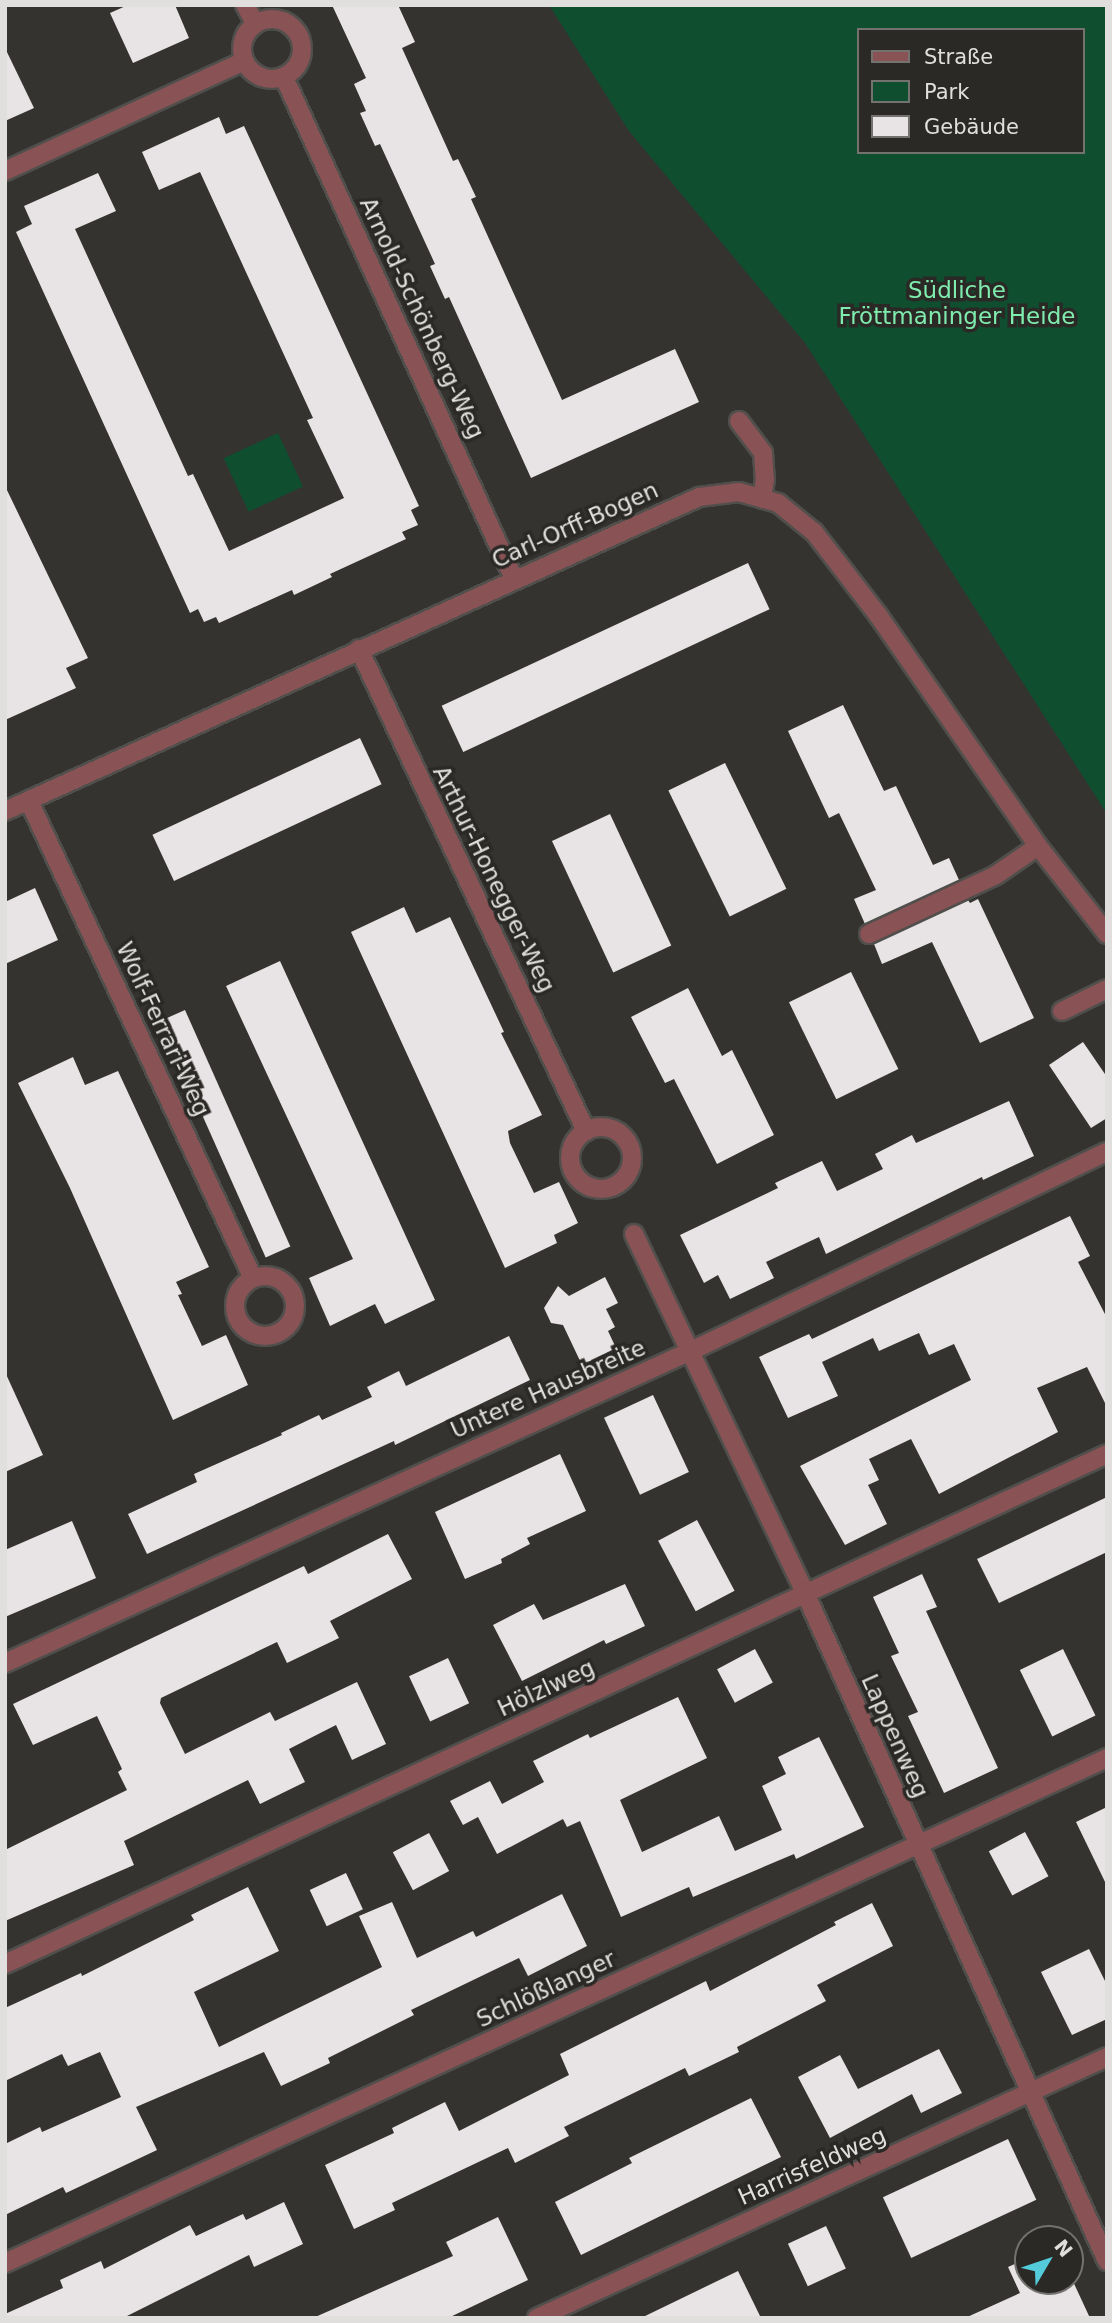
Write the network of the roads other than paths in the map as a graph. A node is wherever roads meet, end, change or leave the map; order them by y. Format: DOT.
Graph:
graph roads {
  1 [pos="245,5"];
  2 [pos="255,23"];
  3 [pos="244,61"];
  4 [pos="284,77"];
  5 [pos="5,171"];
  6 [pos="739,421"];
  7 [pos="762,499"];
  8 [pos="514,579"];
  9 [pos="359,649"];
  10 [pos="29,801"];
  11 [pos="5,811"];
  12 [pos="1038,846"];
  13 [pos="1107,933"];
  14 [pos="869,934"];
  15 [pos="1107,989"];
  16 [pos="1062,1011"];
  17 [pos="586,1131"];
  18 [pos="1107,1152"];
  19 [pos="634,1234"];
  20 [pos="253,1278"];
  21 [pos="691,1350"];
  22 [pos="1107,1454"];
  23 [pos="806,1595"];
  24 [pos="5,1663"];
  25 [pos="1107,1758"];
  26 [pos="917,1847"];
  27 [pos="5,1965"];
  28 [pos="1107,2057"];
  29 [pos="1029,2093"];
  30 [pos="1107,2261"];
  31 [pos="5,2263"];
  32 [pos="537,2318"];
  1 -- 2 [label="street"];
  2 -- 3 [label="street"];
  2 -- 4 [label="street"];
  3 -- 4 [label="street"];
  3 -- 5 [label="street"];
  4 -- 8 [label="street, Arnold-Schönberg-Weg"];
  6 -- 7 [label="street"];
  7 -- 8 [label="street, Carl-Orff-Bogen"];
  7 -- 12 [label="street, Carl-Orff-Bogen"];
  8 -- 9 [label="street, Carl-Orff-Bogen"];
  9 -- 10 [label="street, Carl-Orff-Bogen"];
  9 -- 17 [label="street, Arthur-Honegger-Weg"];
  10 -- 11 [label="street, Carl-Orff-Bogen"];
  10 -- 20 [label="street, Wolf-Ferrari-Weg"];
  12 -- 13 [label="street, Carl-Orff-Bogen"];
  12 -- 14 [label="street"];
  15 -- 16 [label="street"];
  18 -- 21 [label="street, Untere Hausbreite"];
  19 -- 21 [label="street, Lappenweg"];
  21 -- 23 [label="street, Lappenweg"];
  21 -- 24 [label="street, Untere Hausbreite"];
  22 -- 23 [label="street, Hölzlweg"];
  23 -- 26 [label="street, Lappenweg"];
  23 -- 27 [label="street, Hölzlweg"];
  25 -- 26 [label="street, Schlößlanger"];
  26 -- 29 [label="street, Lappenweg"];
  26 -- 31 [label="street, Schlößlanger"];
  28 -- 29 [label="street, Harrisfeldweg"];
  29 -- 30 [label="street, Lappenweg"];
  29 -- 32 [label="street, Harrisfeldweg"];
}
